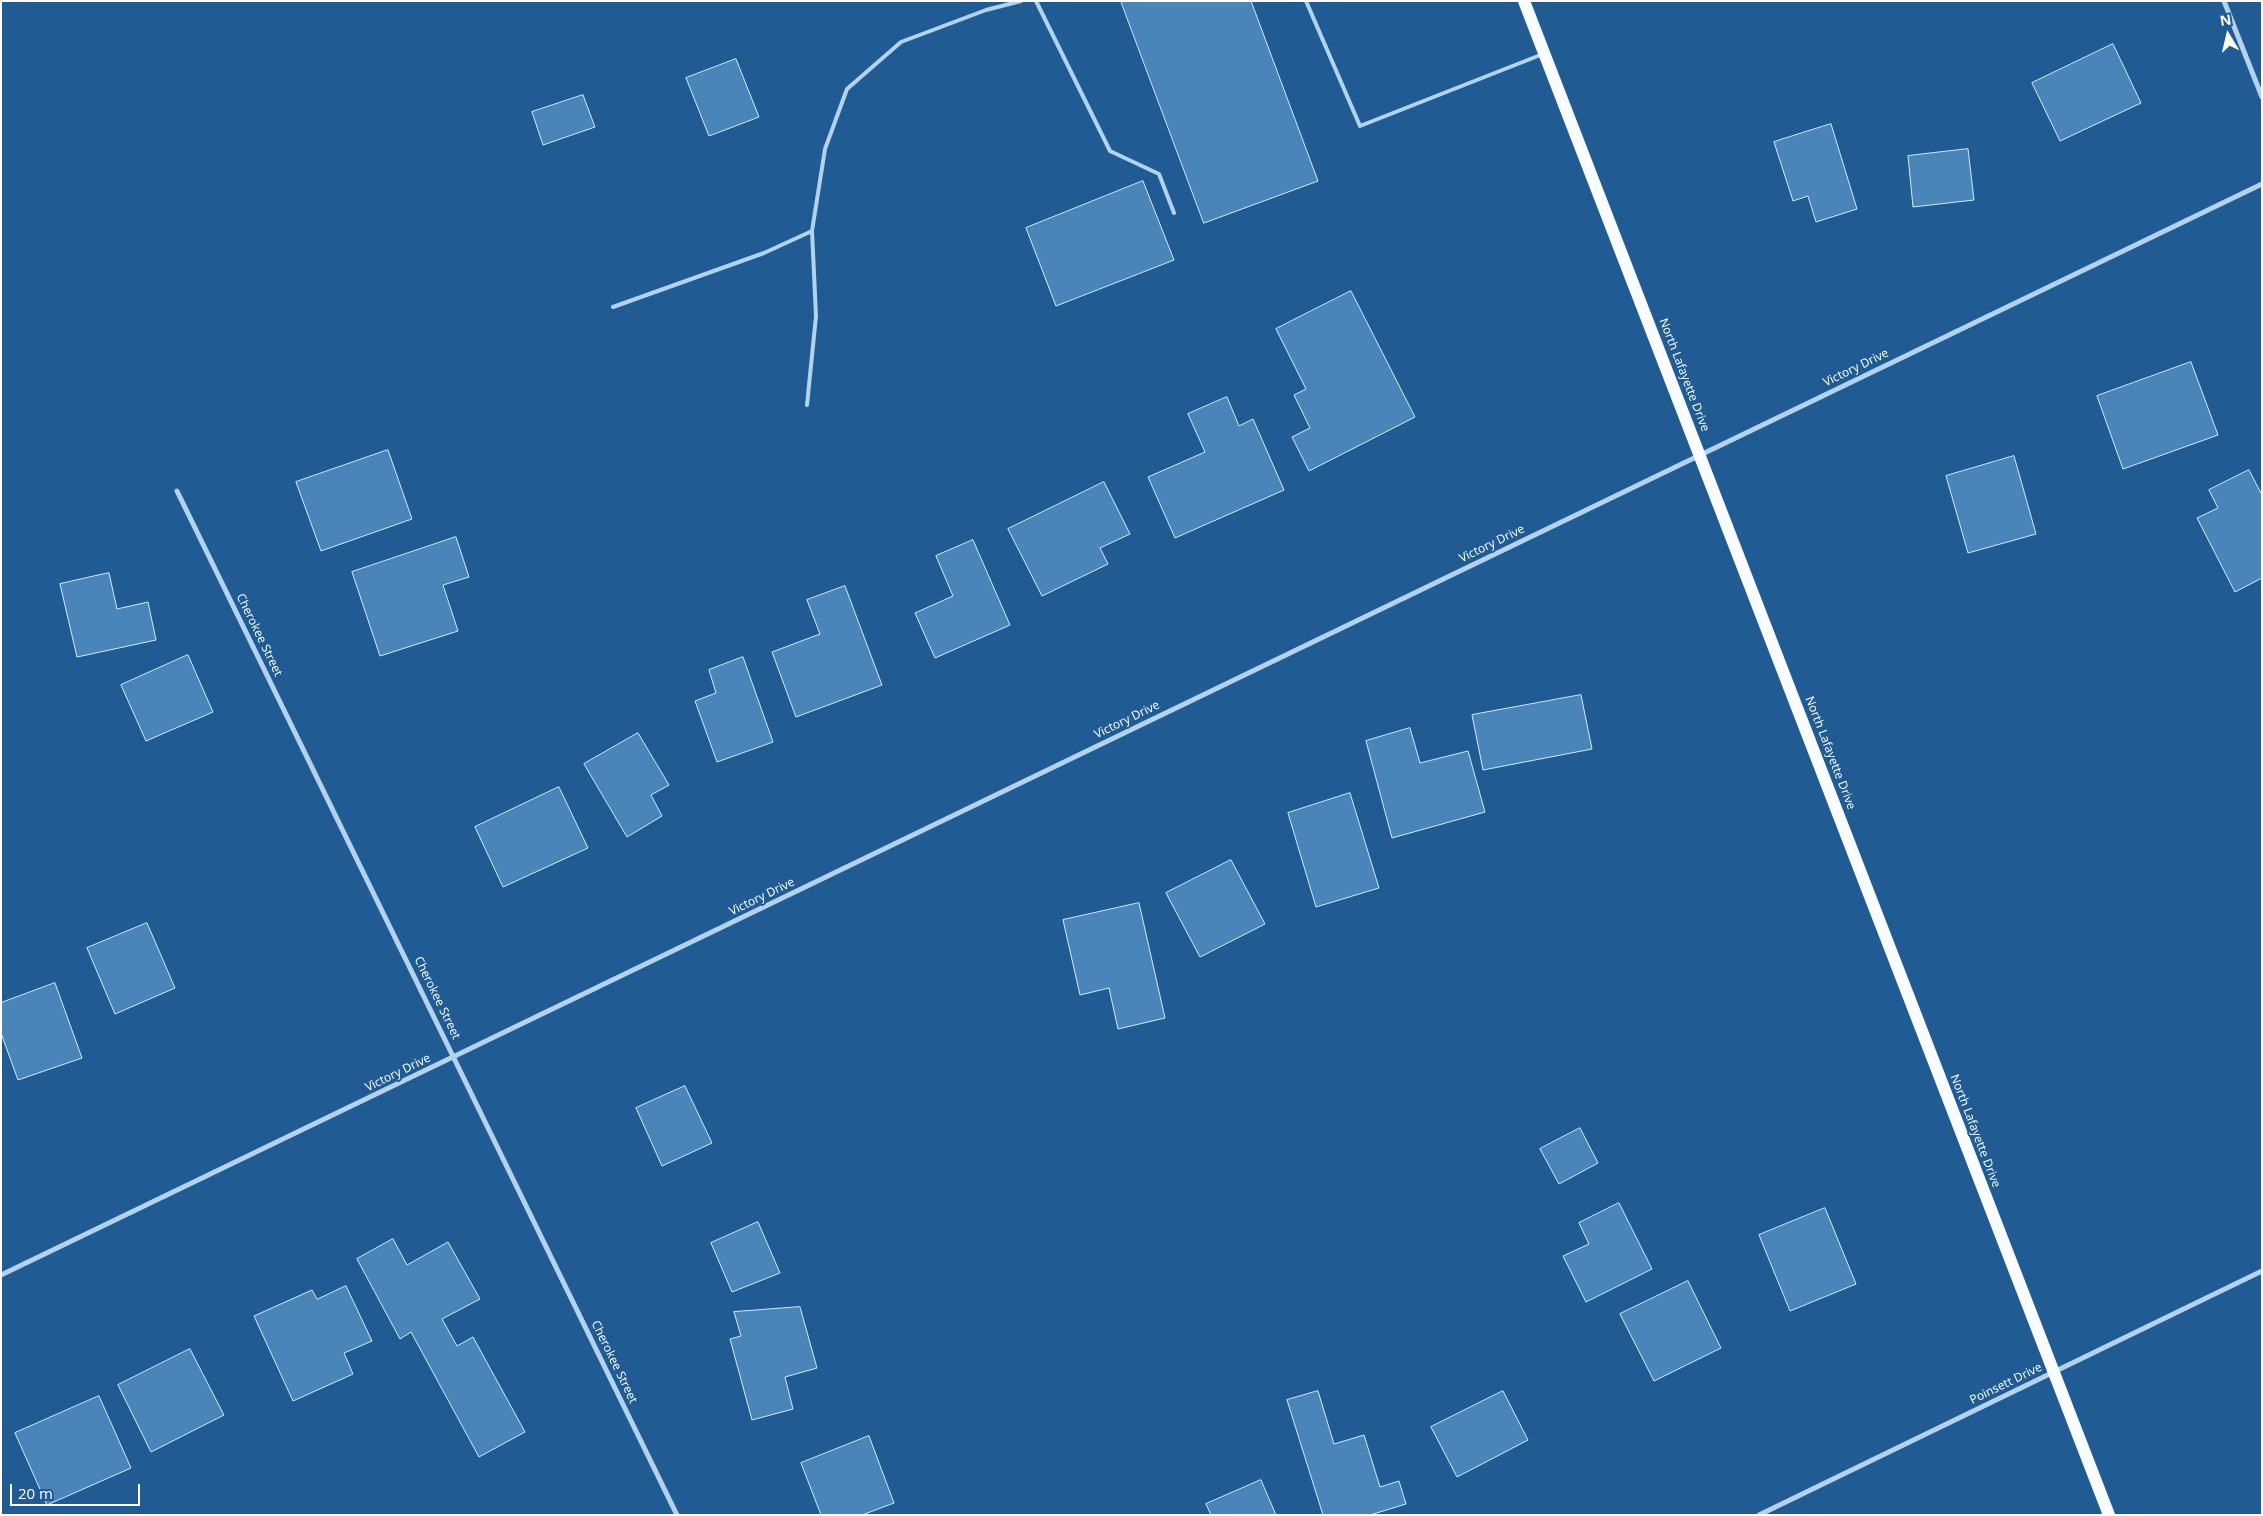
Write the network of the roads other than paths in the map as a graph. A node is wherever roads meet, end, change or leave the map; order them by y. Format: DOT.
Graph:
graph roads {
  1 [pos="1021,1"];
  2 [pos="1036,1"];
  3 [pos="1306,1"];
  4 [pos="1524,1"];
  5 [pos="2224,1"];
  6 [pos="1545,54"];
  7 [pos="2262,97"];
  8 [pos="2262,184"];
  9 [pos="1174,213"];
  10 [pos="812,231"];
  11 [pos="613,307"];
  12 [pos="806,405"];
  13 [pos="1700,454"];
  14 [pos="177,491"];
  15 [pos="454,1057"];
  16 [pos="2262,1271"];
  17 [pos="1,1275"];
  18 [pos="2054,1372"];
  19 [pos="677,1515"];
  20 [pos="1759,1515"];
  21 [pos="2109,1515"];
  1 -- 10 [label="lane"];
  2 -- 9 [label="lane"];
  3 -- 6 [label="lane"];
  4 -- 6 [label="main road, North Lafayette Drive"];
  5 -- 7 [label="street"];
  6 -- 13 [label="main road, North Lafayette Drive"];
  8 -- 13 [label="street, Victory Drive"];
  10 -- 11 [label="lane"];
  10 -- 12 [label="lane"];
  13 -- 15 [label="street, Victory Drive"];
  13 -- 18 [label="main road, North Lafayette Drive"];
  14 -- 15 [label="street, Cherokee Street"];
  15 -- 17 [label="street, Victory Drive"];
  15 -- 19 [label="street, Cherokee Street"];
  16 -- 18 [label="street, Poinsett Drive"];
  18 -- 20 [label="street, Poinsett Drive"];
  18 -- 21 [label="main road, North Lafayette Drive"];
}
